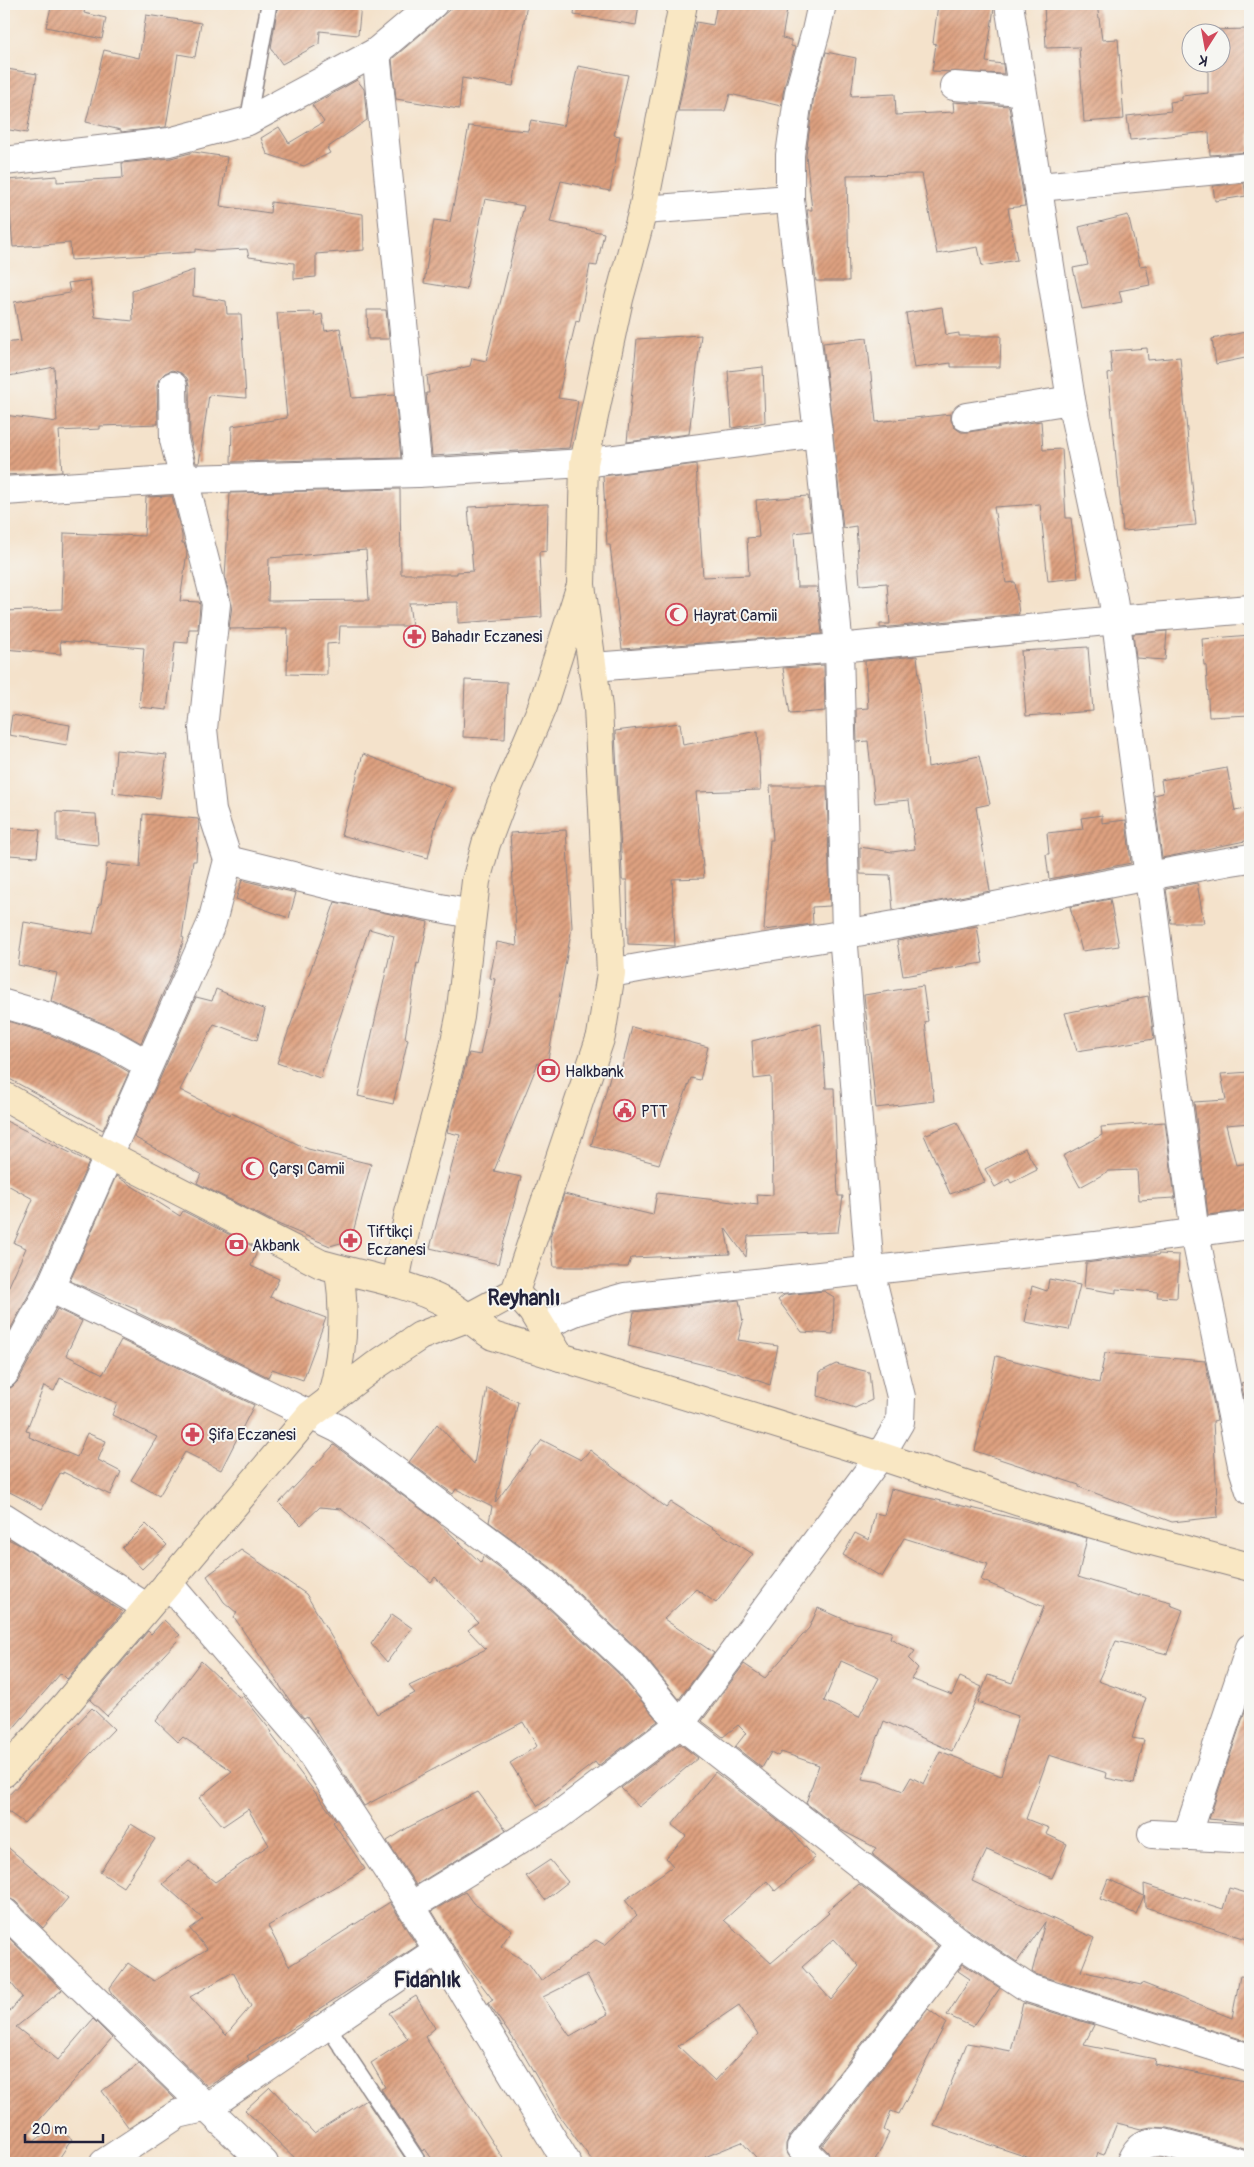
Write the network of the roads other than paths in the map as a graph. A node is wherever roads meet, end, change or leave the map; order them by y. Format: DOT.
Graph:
graph roads {
  1 [pos="269,4"];
  2 [pos="432,4"];
  3 [pos="682,4"];
  4 [pos="822,4"];
  5 [pos="1009,4"];
  6 [pos="376,52"];
  7 [pos="954,86"];
  8 [pos="1022,91"];
  9 [pos="248,121"];
  10 [pos="4,161"];
  11 [pos="1250,167"];
  12 [pos="1038,187"];
  13 [pos="790,199"];
  14 [pos="643,210"];
  15 [pos="173,386"];
  16 [pos="1071,400"];
  17 [pos="966,417"];
  18 [pos="818,433"];
  19 [pos="584,463"];
  20 [pos="418,473"];
  21 [pos="185,479"];
  22 [pos="4,491"];
  23 [pos="581,585"];
  24 [pos="1250,609"];
  25 [pos="1116,620"];
  26 [pos="839,648"];
  27 [pos="593,668"];
  28 [pos="1250,858"];
  29 [pos="228,860"];
  30 [pos="1149,874"];
  31 [pos="471,914"];
  32 [pos="846,934"];
  33 [pos="611,973"];
  34 [pos="4,1004"];
  35 [pos="147,1064"];
  36 [pos="4,1096"];
  37 [pos="109,1155"];
  38 [pos="1250,1225"];
  39 [pos="1195,1234"];
  40 [pos="340,1270"];
  41 [pos="870,1272"];
  42 [pos="395,1282"];
  43 [pos="50,1288"];
  44 [pos="515,1292"];
  45 [pos="467,1318"];
  46 [pos="542,1326"];
  47 [pos="560,1356"];
  48 [pos="4,1374"];
  49 [pos="320,1407"];
  50 [pos="880,1456"];
  51 [pos="1250,1491"];
  52 [pos="4,1517"];
  53 [pos="1250,1567"];
  54 [pos="168,1583"];
  55 [pos="146,1607"];
  56 [pos="1250,1648"];
  57 [pos="680,1724"];
  58 [pos="4,1773"];
  59 [pos="1152,1834"];
  60 [pos="1188,1836"];
  61 [pos="1250,1839"];
  62 [pos="411,1906"];
  63 [pos="4,1912"];
  64 [pos="960,1943"];
  65 [pos="438,1950"];
  66 [pos="326,2026"];
  67 [pos="1250,2058"];
  68 [pos="208,2107"];
  69 [pos="104,2163"];
  70 [pos="264,2163"];
  71 [pos="419,2163"];
  72 [pos="567,2163"];
  73 [pos="816,2163"];
  74 [pos="1130,2163"];
  75 [pos="1240,2163"];
  1 -- 9 [label="lane"];
  2 -- 6 [label="street"];
  3 -- 14 [label="main road"];
  4 -- 13 [label="street"];
  5 -- 8 [label="street"];
  6 -- 9 [label="street"];
  6 -- 20 [label="street"];
  7 -- 8 [label="street"];
  8 -- 12 [label="street"];
  9 -- 10 [label="street"];
  11 -- 12 [label="street"];
  12 -- 16 [label="street"];
  13 -- 14 [label="street"];
  13 -- 18 [label="street"];
  14 -- 19 [label="main road"];
  15 -- 21 [label="street"];
  16 -- 17 [label="street"];
  16 -- 25 [label="street"];
  18 -- 19 [label="street"];
  18 -- 26 [label="street"];
  19 -- 20 [label="street"];
  19 -- 23 [label="main road"];
  20 -- 21 [label="street"];
  21 -- 22 [label="street"];
  21 -- 29 [label="street"];
  23 -- 27 [label="main road"];
  23 -- 31 [label="main road"];
  24 -- 25 [label="street"];
  25 -- 26 [label="street"];
  25 -- 30 [label="street"];
  26 -- 27 [label="street"];
  26 -- 32 [label="street"];
  27 -- 33 [label="main road"];
  28 -- 30 [label="street"];
  29 -- 31 [label="street"];
  29 -- 35 [label="street"];
  30 -- 32 [label="street"];
  30 -- 39 [label="street"];
  31 -- 42 [label="main road"];
  32 -- 33 [label="street"];
  32 -- 41 [label="street"];
  33 -- 44 [label="main road"];
  34 -- 35 [label="street"];
  35 -- 37 [label="street"];
  36 -- 37 [label="main road"];
  37 -- 40 [label="main road"];
  37 -- 43 [label="street"];
  38 -- 39 [label="street"];
  39 -- 41 [label="street"];
  39 -- 51 [label="street"];
  40 -- 42 [label="main road"];
  40 -- 49 [label="main road"];
  41 -- 46 [label="street"];
  41 -- 50 [label="street"];
  42 -- 45 [label="main road"];
  43 -- 48 [label="street"];
  43 -- 49 [label="street"];
  44 -- 45 [label="main road"];
  44 -- 46 [label="main road"];
  45 -- 47 [label="main road"];
  45 -- 49 [label="main road"];
  46 -- 47 [label="main road"];
  47 -- 50 [label="main road"];
  49 -- 54 [label="main road"];
  49 -- 57 [label="street"];
  50 -- 53 [label="main road"];
  50 -- 57 [label="street"];
  52 -- 55 [label="street"];
  54 -- 55 [label="main road"];
  54 -- 62 [label="street"];
  55 -- 58 [label="main road"];
  56 -- 60 [label="street"];
  57 -- 62 [label="street"];
  57 -- 64 [label="street"];
  59 -- 60 [label="street"];
  60 -- 61 [label="street"];
  62 -- 65 [label="street"];
  63 -- 68 [label="street"];
  64 -- 67 [label="street"];
  64 -- 73 [label="street"];
  65 -- 66 [label="street"];
  65 -- 72 [label="street"];
  66 -- 68 [label="street"];
  66 -- 71 [label="lane"];
  68 -- 69 [label="street"];
  68 -- 70 [label="street"];
  74 -- 75 [label="street"];
}
